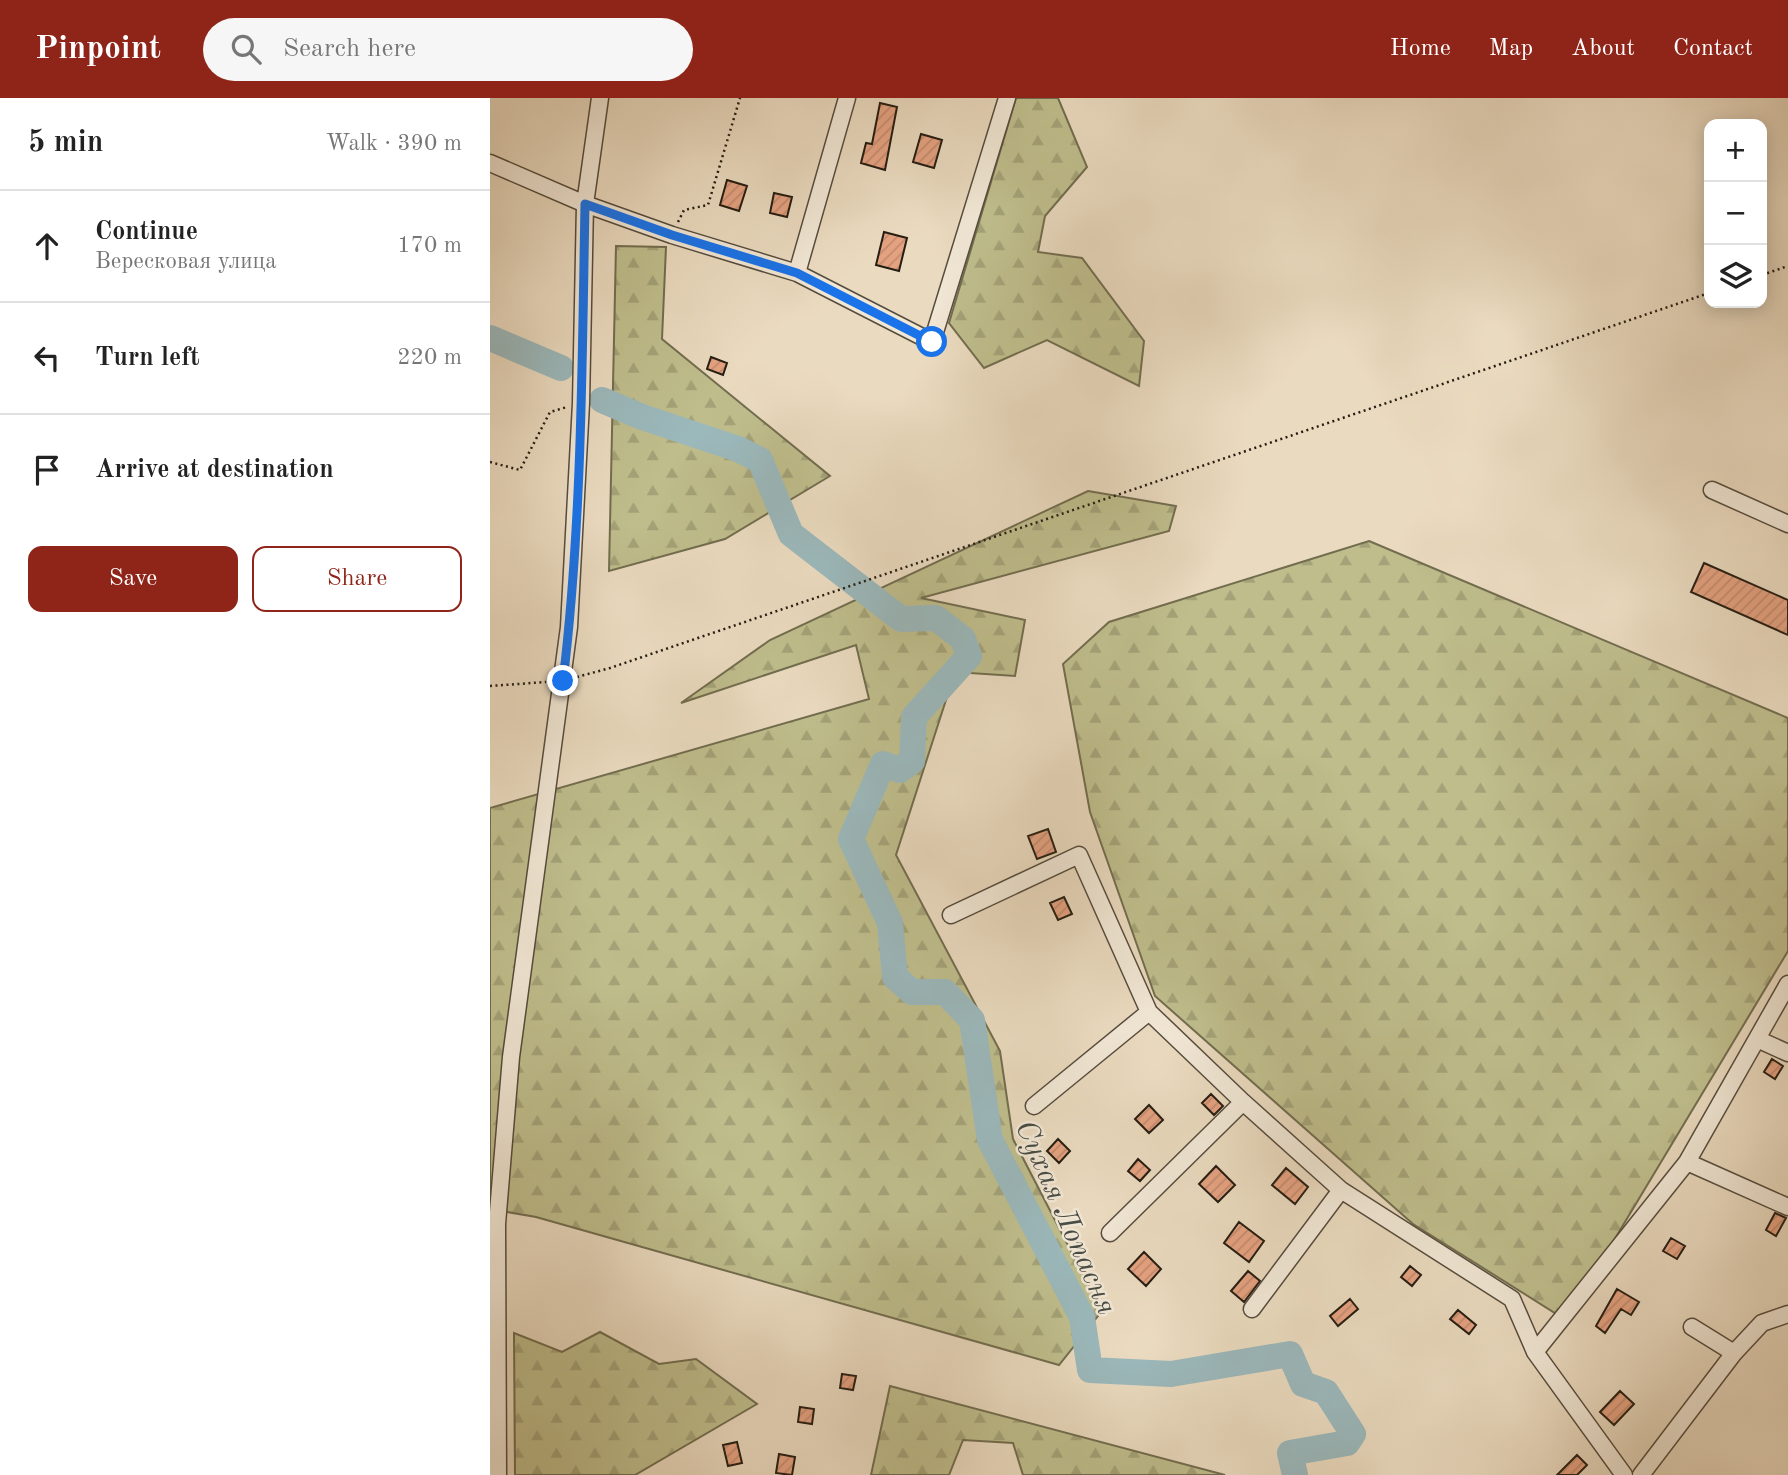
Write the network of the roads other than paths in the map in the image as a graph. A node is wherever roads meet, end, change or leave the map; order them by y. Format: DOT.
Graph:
graph roads {
  1 [pos="600,98"];
  2 [pos="847,98"];
  3 [pos="1007,98"];
  4 [pos="490,163"];
  5 [pos="585,204"];
  6 [pos="797,273"];
  7 [pos="1712,490"];
  8 [pos="1788,524"];
  9 [pos="951,915"];
  10 [pos="1788,984"];
  11 [pos="1149,1012"];
  12 [pos="1757,1039"];
  13 [pos="1788,1053"];
  14 [pos="1243,1102"];
  15 [pos="1034,1106"];
  16 [pos="1687,1162"];
  17 [pos="1341,1190"];
  18 [pos="1788,1207"];
  19 [pos="1110,1233"];
  20 [pos="494,1265"];
  21 [pos="1252,1309"];
  22 [pos="1788,1314"];
  23 [pos="1692,1326"];
  24 [pos="1535,1352"];
  25 [pos="1734,1353"];
  26 [pos="493,1431"];
  27 [pos="498,1475"];
  28 [pos="1624,1475"];
  29 [pos="1640,1475"];
  1 -- 5 [label="street"];
  2 -- 6 [label="street"];
  3 -- 6 [label="street"];
  4 -- 5 [label="street"];
  5 -- 6 [label="street"];
  5 -- 20 [label="street"];
  7 -- 8 [label="street"];
  9 -- 11 [label="street"];
  10 -- 12 [label="street"];
  11 -- 14 [label="street"];
  11 -- 15 [label="street"];
  12 -- 13 [label="street"];
  12 -- 16 [label="street"];
  14 -- 17 [label="street"];
  14 -- 19 [label="street"];
  16 -- 18 [label="street"];
  16 -- 24 [label="street"];
  17 -- 21 [label="street"];
  17 -- 24 [label="street"];
  20 -- 26 [label="street"];
  22 -- 25 [label="street"];
  23 -- 25 [label="street"];
  24 -- 28 [label="street"];
  25 -- 29 [label="street"];
  26 -- 27 [label="street"];
}
